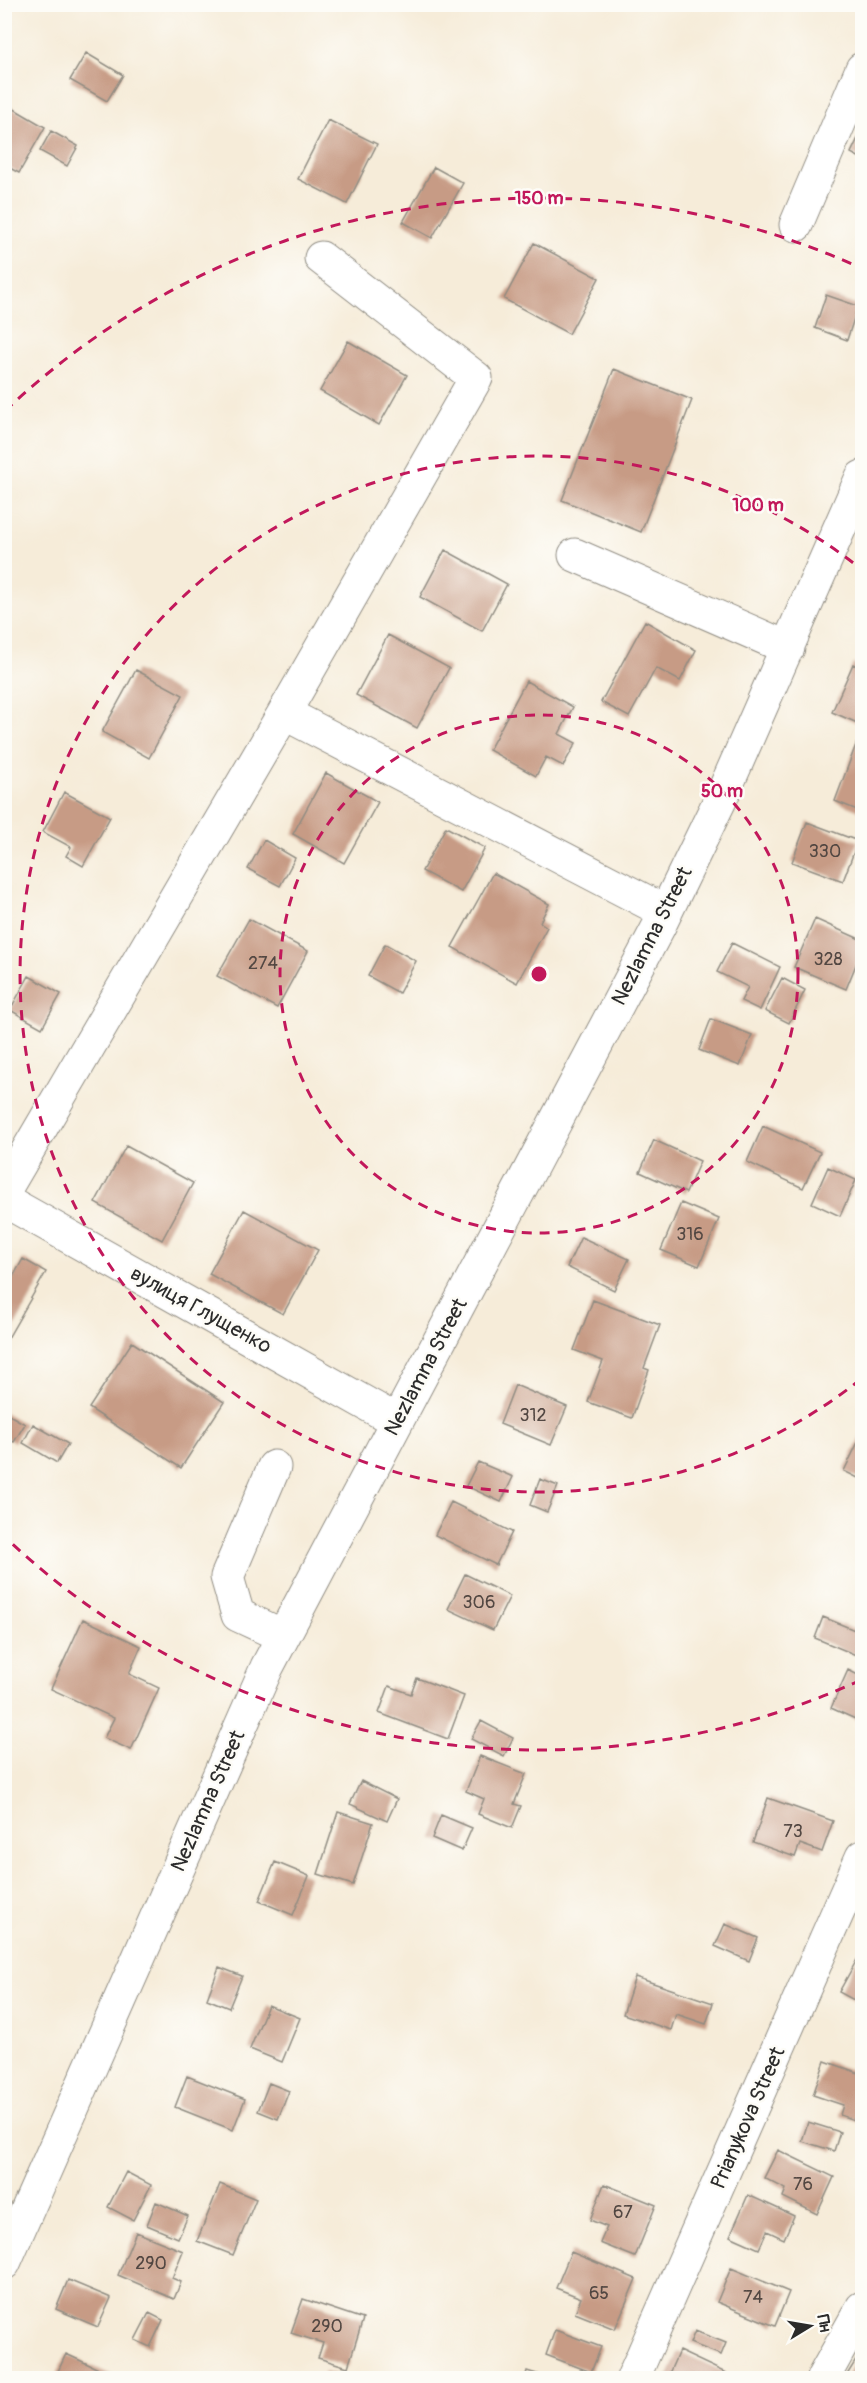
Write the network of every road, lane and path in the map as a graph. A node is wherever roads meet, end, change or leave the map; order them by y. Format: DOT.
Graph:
graph roads {
  1 [pos="862,69"];
  2 [pos="795,225"];
  3 [pos="321,258"];
  4 [pos="862,477"];
  5 [pos="575,555"];
  6 [pos="788,648"];
  7 [pos="284,713"];
  8 [pos="666,912"];
  9 [pos="4,1191"];
  10 [pos="4,1200"];
  11 [pos="397,1421"];
  12 [pos="274,1467"];
  13 [pos="283,1636"];
  14 [pos="862,1857"];
  15 [pos="4,2264"];
  16 [pos="862,2308"];
  17 [pos="633,2379"];
  18 [pos="823,2379"];
  1 -- 2 [label="street"];
  3 -- 7 [label="street"];
  4 -- 6 [label="street, Nezlamna Street"];
  5 -- 6 [label="street"];
  6 -- 8 [label="street, Nezlamna Street"];
  7 -- 8 [label="street"];
  7 -- 9 [label="street"];
  8 -- 11 [label="street, Nezlamna Street"];
  10 -- 11 [label="street, вулиця Глущенко"];
  11 -- 13 [label="street, Nezlamna Street"];
  12 -- 13 [label="street"];
  13 -- 15 [label="street, Nezlamna Street"];
  14 -- 17 [label="street, Prianykova Street"];
  16 -- 18 [label="street"];
}
